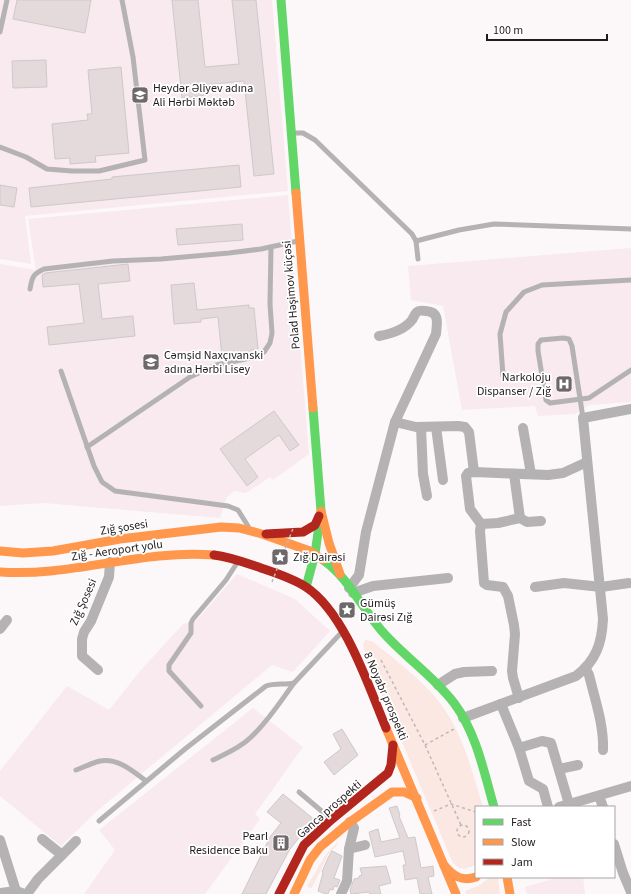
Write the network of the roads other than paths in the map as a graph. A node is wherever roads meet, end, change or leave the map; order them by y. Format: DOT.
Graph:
graph roads {
  1 [pos="7,0"];
  2 [pos="122,0"];
  3 [pos="282,0"];
  4 [pos="0,32"];
  5 [pos="291,134"];
  6 [pos="0,147"];
  7 [pos="631,229"];
  8 [pos="299,240"];
  9 [pos="416,241"];
  10 [pos="271,247"];
  11 [pos="418,259"];
  12 [pos="631,280"];
  13 [pos="30,289"];
  14 [pos="379,336"];
  15 [pos="631,370"];
  16 [pos="61,371"];
  17 [pos="503,376"];
  18 [pos="580,400"];
  19 [pos="631,409"];
  20 [pos="583,418"];
  21 [pos="395,422"];
  22 [pos="421,427"];
  23 [pos="436,427"];
  24 [pos="523,428"];
  25 [pos="88,447"];
  26 [pos="587,462"];
  27 [pos="474,472"];
  28 [pos="514,474"];
  29 [pos="530,474"];
  30 [pos="443,480"];
  31 [pos="427,496"];
  32 [pos="321,511"];
  33 [pos="520,518"];
  34 [pos="541,521"];
  35 [pos="480,524"];
  36 [pos="252,532"];
  37 [pos="262,534"];
  38 [pos="0,551"];
  39 [pos="314,554"];
  40 [pos="238,560"];
  41 [pos="110,562"];
  42 [pos="0,572"];
  43 [pos="340,575"];
  44 [pos="448,578"];
  45 [pos="629,583"];
  46 [pos="306,587"];
  47 [pos="535,587"];
  48 [pos="601,587"];
  49 [pos="351,590"];
  50 [pos="7,620"];
  51 [pos="0,629"];
  52 [pos="343,631"];
  53 [pos="586,669"];
  54 [pos="98,670"];
  55 [pos="492,671"];
  56 [pos="294,683"];
  57 [pos="438,685"];
  58 [pos="519,698"];
  59 [pos="501,704"];
  60 [pos="201,706"];
  61 [pos="463,718"];
  62 [pos="394,744"];
  63 [pos="519,748"];
  64 [pos="603,750"];
  65 [pos="213,760"];
  66 [pos="578,765"];
  67 [pos="559,769"];
  68 [pos="76,770"];
  69 [pos="146,781"];
  70 [pos="631,786"];
  71 [pos="299,792"];
  72 [pos="599,796"];
  73 [pos="417,798"];
  74 [pos="494,806"];
  75 [pos="548,806"];
  76 [pos="564,806"];
  77 [pos="603,806"];
  78 [pos="332,820"];
  79 [pos="98,821"];
  80 [pos="350,822"];
  81 [pos="42,839"];
  82 [pos="0,840"];
  83 [pos="76,841"];
  84 [pos="365,844"];
  85 [pos="615,847"];
  86 [pos="349,849"];
  87 [pos="62,855"];
  88 [pos="443,865"];
  89 [pos="475,877"];
  90 [pos="508,878"];
  91 [pos="631,892"];
  92 [pos="0,893"];
  93 [pos="23,893"];
  94 [pos="279,894"];
  95 [pos="294,894"];
  96 [pos="342,894"];
  97 [pos="456,894"];
  98 [pos="510,894"];
  1 -- 4 [label="lane"];
  2 -- 6 [label="lane"];
  3 -- 5 [label="main road, Polad Həşimov küçəsi"];
  5 -- 8 [label="main road, Polad Həşimov küçəsi"];
  5 -- 9 [label="lane"];
  7 -- 9 [label="lane"];
  8 -- 10 [label="lane"];
  8 -- 32 [label="main road, Polad Həşimov küçəsi"];
  9 -- 11 [label="lane"];
  10 -- 13 [label="lane"];
  10 -- 25 [label="lane"];
  12 -- 17 [label="lane"];
  14 -- 21 [label="street"];
  15 -- 18 [label="lane"];
  16 -- 25 [label="lane"];
  18 -- 18 [label="lane"];
  18 -- 20 [label="lane"];
  19 -- 20 [label="street"];
  20 -- 26 [label="street"];
  21 -- 22 [label="street"];
  21 -- 49 [label="street"];
  22 -- 23 [label="street"];
  22 -- 31 [label="street"];
  23 -- 27 [label="street"];
  23 -- 30 [label="street"];
  24 -- 29 [label="street"];
  25 -- 36 [label="lane"];
  26 -- 29 [label="street"];
  26 -- 48 [label="street"];
  27 -- 28 [label="street"];
  27 -- 35 [label="street"];
  28 -- 29 [label="street"];
  28 -- 33 [label="street"];
  32 -- 37 [label="main road"];
  32 -- 39 [label="main road, Polad Həşimov küçəsi"];
  32 -- 43 [label="main road"];
  33 -- 34 [label="street"];
  33 -- 35 [label="street"];
  35 -- 58 [label="street"];
  36 -- 37 [label="main road"];
  36 -- 38 [label="main road, Zığ şosesi"];
  37 -- 39 [label="main road"];
  39 -- 43 [label="main road"];
  39 -- 46 [label="main road, Polad Həşimov küçəsi"];
  40 -- 41 [label="main road, Zığ - Aeroport yolu"];
  40 -- 46 [label="main road, 8 Noyabr prospekti"];
  40 -- 60 [label="lane"];
  41 -- 42 [label="main road, Zığ - Aeroport yolu"];
  41 -- 54 [label="street, Zığ Şosesi"];
  43 -- 49 [label="main road"];
  44 -- 49 [label="street"];
  45 -- 48 [label="street"];
  46 -- 52 [label="main road, 8 Noyabr prospekti"];
  47 -- 48 [label="street"];
  48 -- 53 [label="street"];
  49 -- 57 [label="main road"];
  50 -- 51 [label="street"];
  52 -- 56 [label="lane"];
  52 -- 62 [label="main road, 8 Noyabr prospekti"];
  53 -- 58 [label="street"];
  53 -- 64 [label="street"];
  55 -- 57 [label="street"];
  56 -- 65 [label="lane"];
  56 -- 69 [label="lane"];
  57 -- 61 [label="main road"];
  58 -- 59 [label="street"];
  59 -- 61 [label="street"];
  59 -- 63 [label="street"];
  61 -- 74 [label="main road"];
  62 -- 73 [label="main road, 8 Noyabr prospekti"];
  62 -- 78 [label="main road, Gəncə prospekti"];
  63 -- 67 [label="street"];
  63 -- 75 [label="street"];
  66 -- 67 [label="street"];
  67 -- 76 [label="street"];
  68 -- 69 [label="lane"];
  69 -- 79 [label="lane"];
  70 -- 72 [label="street"];
  71 -- 78 [label="lane"];
  72 -- 76 [label="street"];
  72 -- 77 [label="street"];
  73 -- 80 [label="main road, Gəncə prospekti"];
  73 -- 88 [label="main road, 8 Noyabr prospekti"];
  78 -- 94 [label="main road, Gəncə prospekti"];
  80 -- 86 [label="street"];
  80 -- 95 [label="main road, Gəncə prospekti"];
  81 -- 87 [label="street"];
  82 -- 93 [label="street"];
  83 -- 87 [label="street"];
  84 -- 86 [label="street"];
  85 -- 91 [label="street"];
  86 -- 96 [label="street"];
  87 -- 93 [label="street"];
  88 -- 89 [label="main road"];
  88 -- 97 [label="main road, 8 Noyabr prospekti"];
  90 -- 98 [label="main road"];
  92 -- 93 [label="street"];
}
